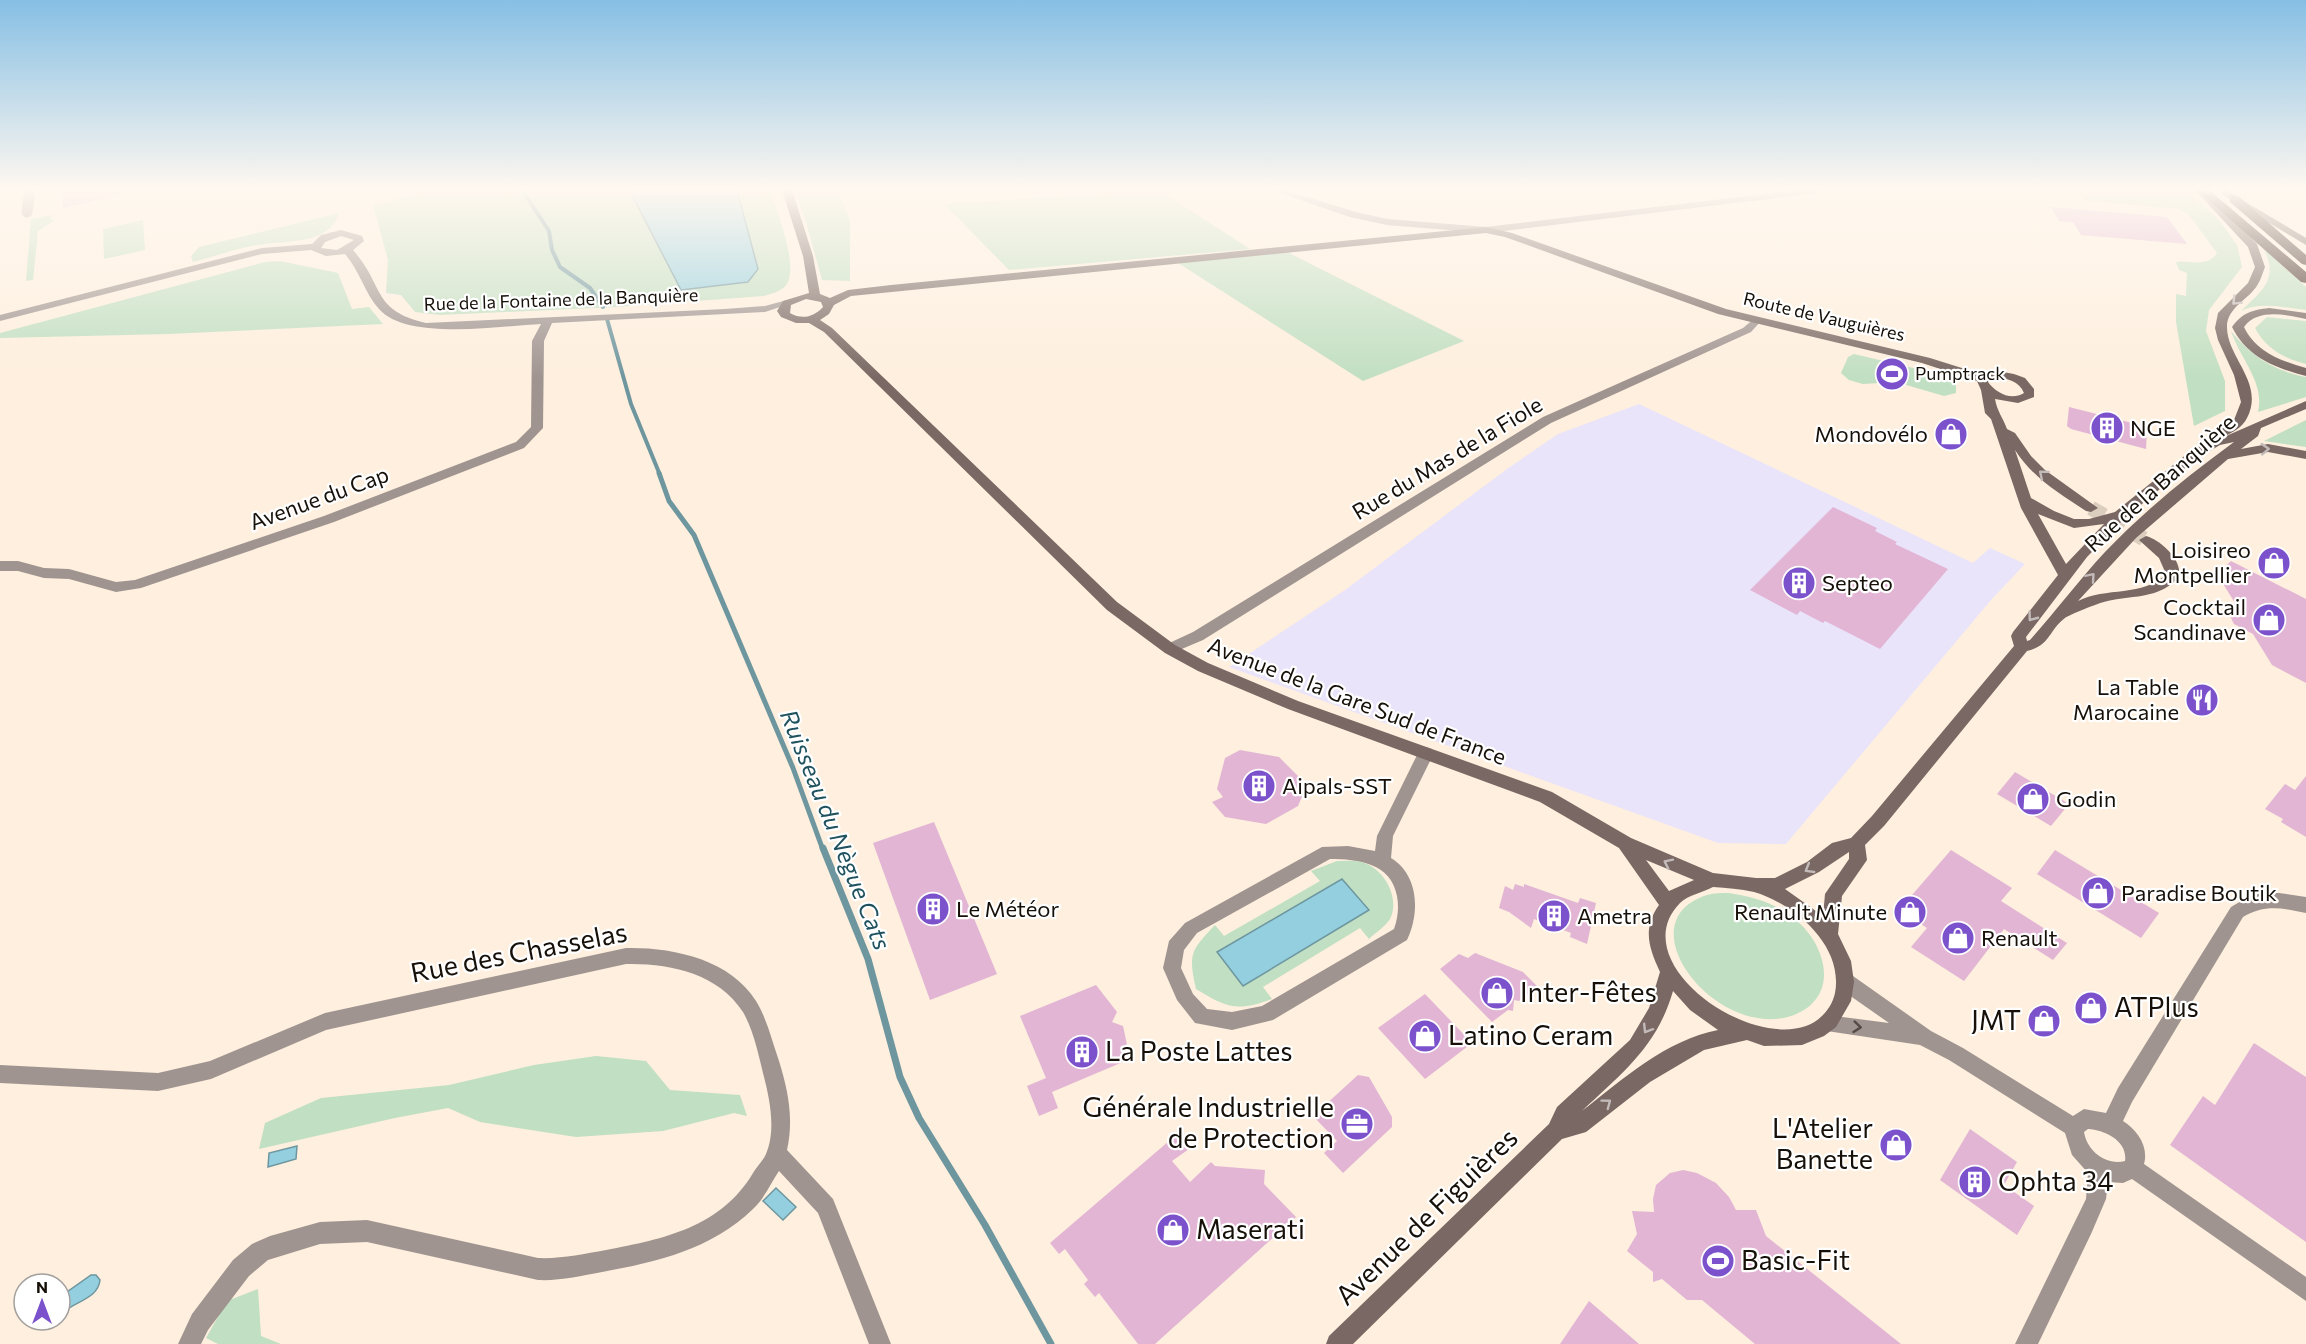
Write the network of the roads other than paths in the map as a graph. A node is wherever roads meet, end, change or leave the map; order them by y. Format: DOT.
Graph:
graph roads {
  1 [pos="255,253"];
  2 [pos="350,253"];
  3 [pos="807,253"];
  4 [pos="1253,253"];
  5 [pos="1556,253"];
  6 [pos="2255,253"];
  7 [pos="2276,253"];
  8 [pos="812,278"];
  9 [pos="2306,279"];
  10 [pos="816,296"];
  11 [pos="798,298"];
  12 [pos="785,307"];
  13 [pos="826,309"];
  14 [pos="2306,316"];
  15 [pos="0,318"];
  16 [pos="811,319"];
  17 [pos="548,321"];
  18 [pos="1755,321"];
  19 [pos="828,330"];
  20 [pos="2306,372"];
  21 [pos="1985,384"];
  22 [pos="2014,400"];
  23 [pos="2306,405"];
  24 [pos="1999,422"];
  25 [pos="2255,428"];
  26 [pos="2216,442"];
  27 [pos="2224,455"];
  28 [pos="2306,455"];
  29 [pos="2027,501"];
  30 [pos="2091,508"];
  31 [pos="2119,516"];
  32 [pos="2055,517"];
  33 [pos="2033,518"];
  34 [pos="2146,540"];
  35 [pos="0,566"];
  36 [pos="2064,574"];
  37 [pos="2064,612"];
  38 [pos="2022,647"];
  39 [pos="1170,649"];
  40 [pos="1426,753"];
  41 [pos="1625,843"];
  42 [pos="1856,843"];
  43 [pos="1382,860"];
  44 [pos="1712,880"];
  45 [pos="1758,885"];
  46 [pos="1667,903"];
  47 [pos="2306,905"];
  48 [pos="1829,936"];
  49 [pos="1668,975"];
  50 [pos="1846,981"];
  51 [pos="1827,1024"];
  52 [pos="1744,1033"];
  53 [pos="1924,1037"];
  54 [pos="0,1074"];
  55 [pos="2111,1124"];
  56 [pos="2074,1128"];
  57 [pos="1556,1131"];
  58 [pos="777,1154"];
  59 [pos="2099,1168"];
  60 [pos="2133,1168"];
  61 [pos="2306,1290"];
  62 [pos="189,1344"];
  63 [pos="880,1344"];
  64 [pos="1337,1344"];
  65 [pos="2026,1344"];
  1 -- 15 [label="street"];
  2 -- 17 [label="street, Rue de la Fontaine de la Banquière"];
  3 -- 8 [label="street"];
  4 -- 13 [label="street"];
  5 -- 18 [label="street, Route de Vauguières"];
  6 -- 26 [label="street, one-way"];
  7 -- 9 [label="highway"];
  8 -- 10 [label="street"];
  8 -- 11 [label="street"];
  10 -- 11 [label="street"];
  10 -- 13 [label="street"];
  11 -- 12 [label="street"];
  12 -- 16 [label="street"];
  12 -- 17 [label="street, Rue de la Fontaine de la Banquière"];
  13 -- 16 [label="street"];
  13 -- 19 [label="street"];
  14 -- 20 [label="street"];
  16 -- 19 [label="street, Avenue de la Gare Sud de France"];
  17 -- 35 [label="street, Avenue du Cap"];
  18 -- 21 [label="street, Route de Vauguières"];
  18 -- 39 [label="street, Rue du Mas de la Fiole"];
  19 -- 39 [label="street, Avenue de la Gare Sud de France"];
  21 -- 22 [label="street, Route de Vauguières"];
  21 -- 22 [label="street"];
  21 -- 24 [label="street"];
  22 -- 24 [label="street"];
  23 -- 25 [label="street, Rue de la Banquière"];
  24 -- 29 [label="street"];
  30 -- 24 [label="street, one-way"];
  25 -- 26 [label="street, Rue de la Banquière"];
  25 -- 27 [label="street, Rue de la Banquière"];
  26 -- 31 [label="street, Rue de la Banquière"];
  27 -- 28 [label="street, one-way"];
  37 -- 27 [label="street, Rue de la Banquière, one-way"];
  29 -- 32 [label="street"];
  29 -- 33 [label="street"];
  31 -- 32 [label="street"];
  31 -- 36 [label="street, Rue de la Banquière"];
  32 -- 33 [label="street"];
  33 -- 36 [label="street"];
  34 -- 37 [label="street"];
  36 -- 38 [label="street, Rue de la Banquière, one-way"];
  37 -- 38 [label="street, Rue de la Banquière"];
  38 -- 42 [label="street, Rue de la Banquière"];
  39 -- 40 [label="street, Avenue de la Gare Sud de France"];
  40 -- 41 [label="street, Avenue de la Gare Sud de France"];
  40 -- 43 [label="street"];
  44 -- 41 [label="street, Avenue de la Gare Sud de France, one-way"];
  41 -- 46 [label="street, Avenue de la Gare Sud de France"];
  42 -- 45 [label="street, Rue de la Banquière, one-way"];
  42 -- 48 [label="street"];
  43 -- 43 [label="street"];
  44 -- 45 [label="street"];
  44 -- 46 [label="street"];
  45 -- 48 [label="street"];
  46 -- 49 [label="street"];
  47 -- 55 [label="street"];
  48 -- 50 [label="street"];
  49 -- 52 [label="street"];
  49 -- 57 [label="street, Avenue de Figuières, one-way"];
  50 -- 51 [label="street"];
  50 -- 53 [label="street"];
  51 -- 52 [label="street"];
  51 -- 53 [label="street, one-way"];
  57 -- 52 [label="street, Avenue de Figuières, one-way"];
  53 -- 56 [label="street"];
  54 -- 58 [label="street, Rue des Chasselas"];
  55 -- 56 [label="street"];
  55 -- 60 [label="street"];
  56 -- 59 [label="street"];
  57 -- 64 [label="street, Avenue de Figuières"];
  58 -- 62 [label="street, Rue des Chasselas"];
  58 -- 63 [label="street"];
  59 -- 60 [label="street"];
  59 -- 65 [label="street"];
  60 -- 61 [label="street"];
}
